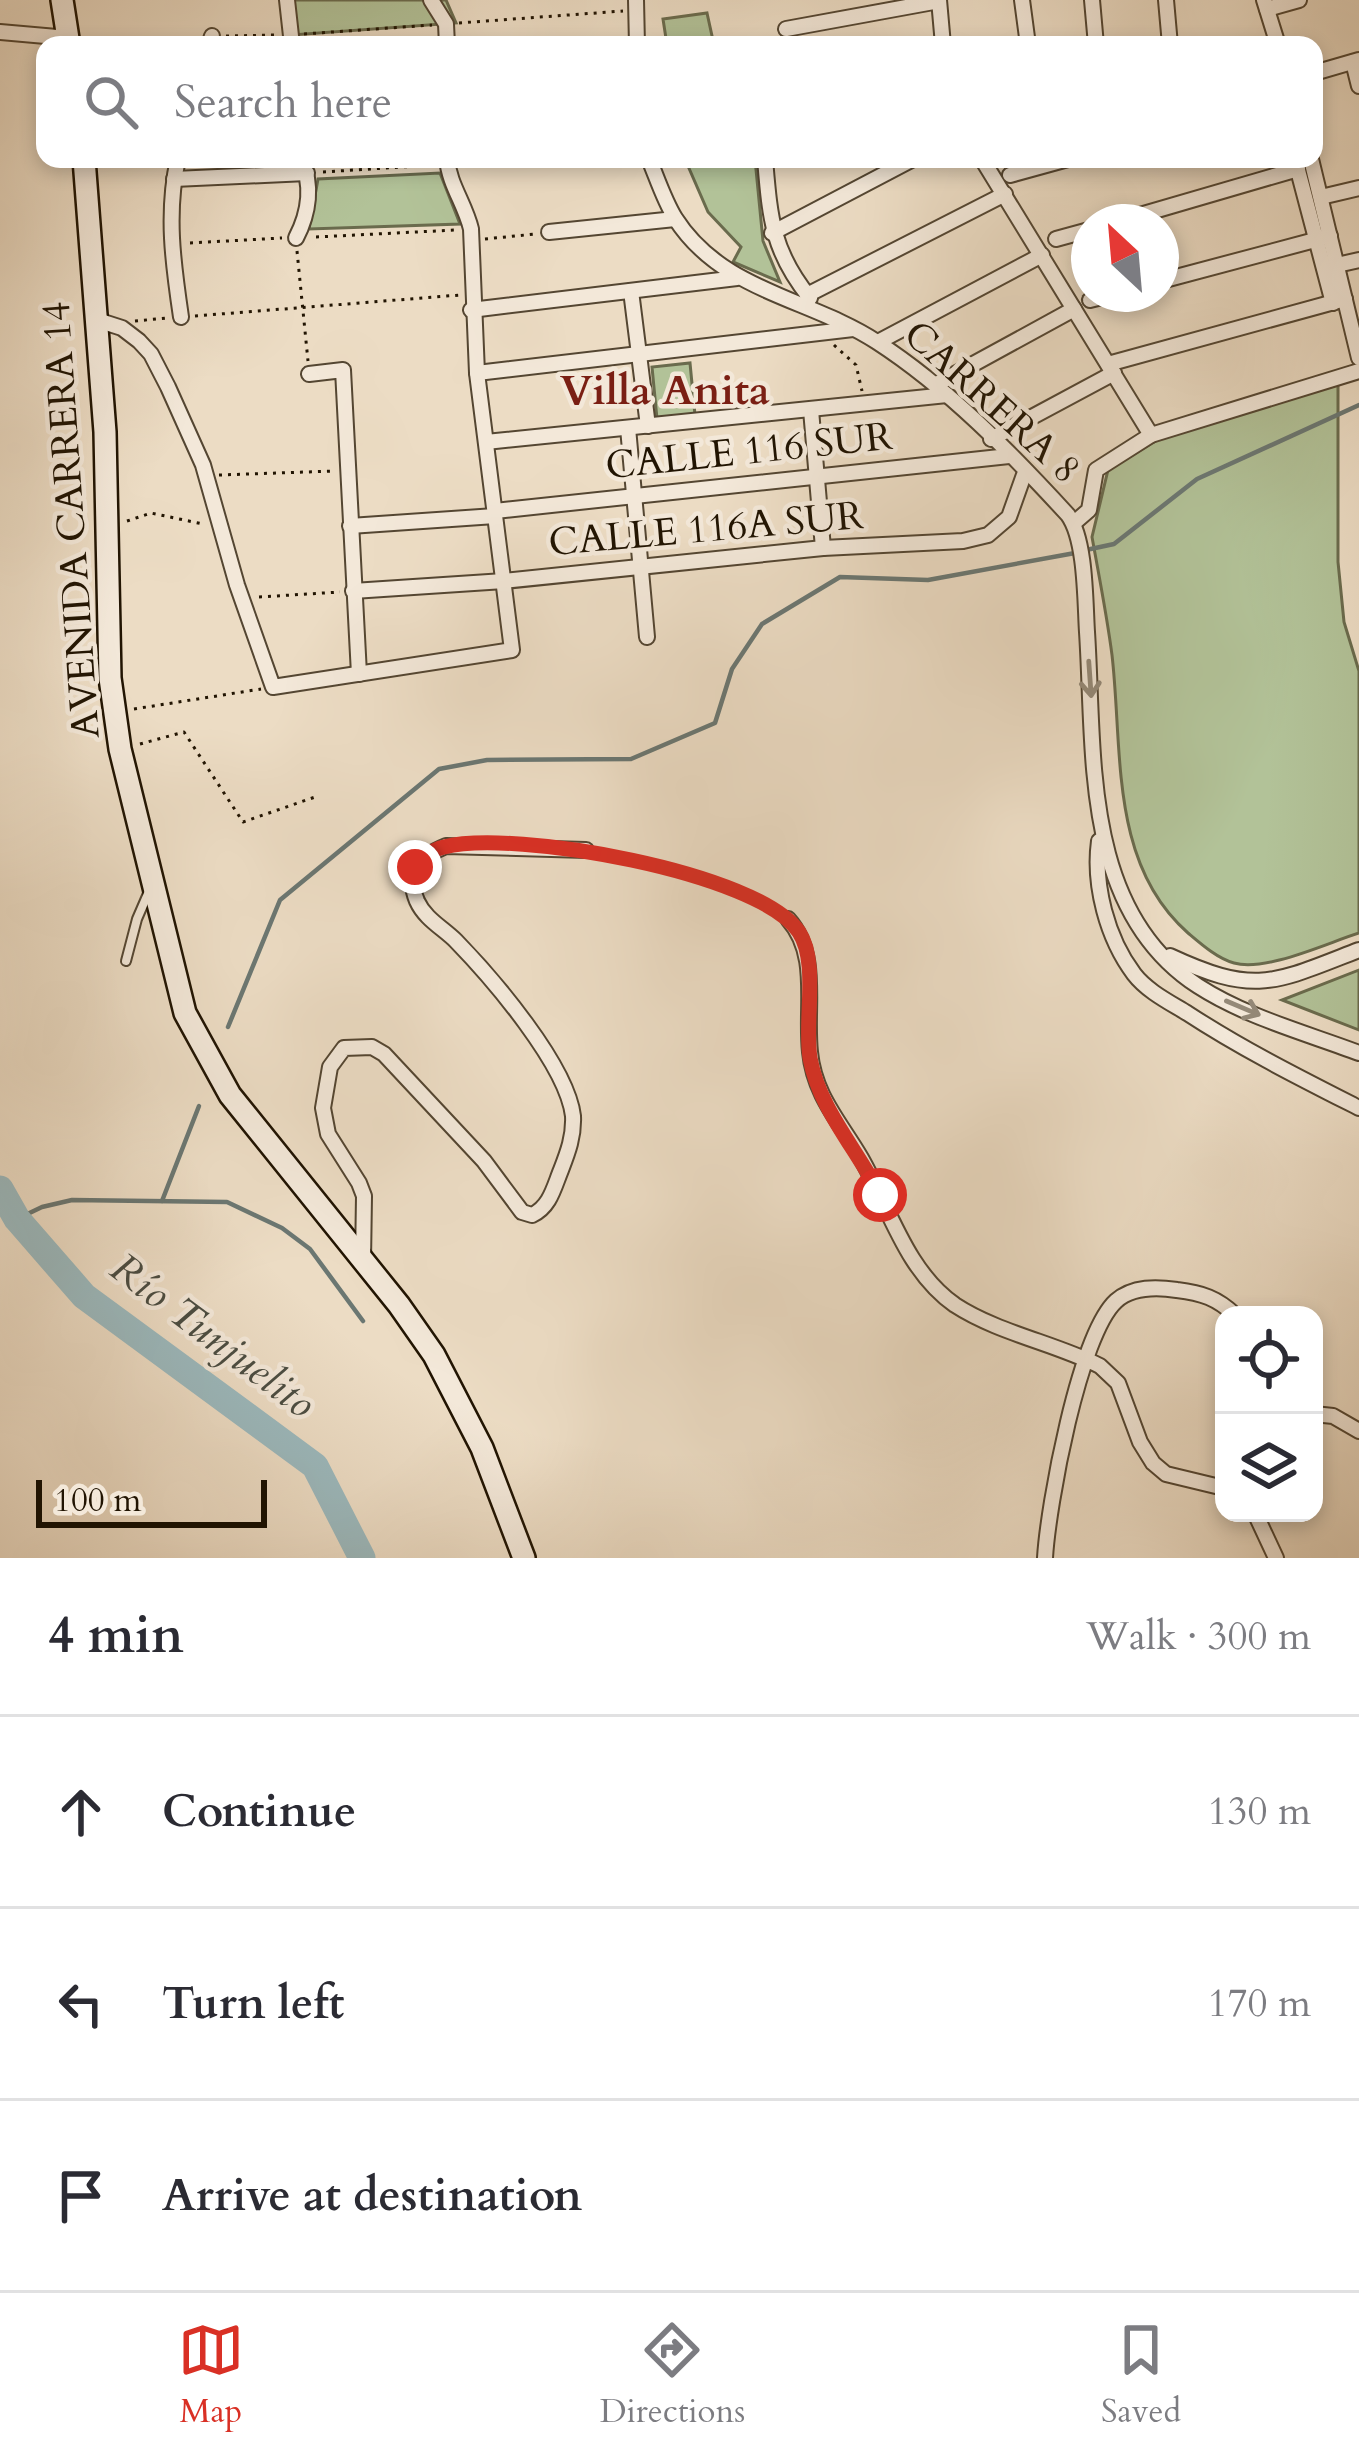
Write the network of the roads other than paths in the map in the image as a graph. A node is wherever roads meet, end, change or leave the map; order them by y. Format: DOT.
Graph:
graph roads {
  1 [pos="62,0"];
  2 [pos="287,0"];
  3 [pos="431,0"];
  4 [pos="939,0"];
  5 [pos="1022,0"];
  6 [pos="1092,0"];
  7 [pos="1166,0"];
  8 [pos="1299,0"];
  9 [pos="1266,4"];
  10 [pos="636,5"];
  11 [pos="786,28"];
  12 [pos="0,32"];
  13 [pos="67,36"];
  14 [pos="292,36"];
  15 [pos="447,36"];
  16 [pos="637,36"];
  17 [pos="943,36"];
  18 [pos="1027,36"];
  19 [pos="1095,36"];
  20 [pos="1169,36"];
  21 [pos="1275,36"];
  22 [pos="36,37"];
  23 [pos="1356,61"];
  24 [pos="1323,70"];
  25 [pos="1359,86"];
  26 [pos="85,168"];
  27 [pos="176,168"];
  28 [pos="284,168"];
  29 [pos="304,168"];
  30 [pos="449,168"];
  31 [pos="653,168"];
  32 [pos="766,168"];
  33 [pos="896,168"];
  34 [pos="988,168"];
  35 [pos="1038,168"];
  36 [pos="1283,168"];
  37 [pos="1304,168"];
  38 [pos="1305,168"];
  39 [pos="1010,176"];
  40 [pos="174,179"];
  41 [pos="1359,188"];
  42 [pos="1005,194"];
  43 [pos="1321,197"];
  44 [pos="1172,204"];
  45 [pos="676,219"];
  46 [pos="549,232"];
  47 [pos="772,233"];
  48 [pos="1071,235"];
  49 [pos="1324,237"];
  50 [pos="296,238"];
  51 [pos="1056,239"];
  52 [pos="1042,255"];
  53 [pos="1359,260"];
  54 [pos="1337,265"];
  55 [pos="1179,276"];
  56 [pos="737,278"];
  57 [pos="631,291"];
  58 [pos="807,295"];
  59 [pos="1339,301"];
  60 [pos="471,302"];
  61 [pos="1071,302"];
  62 [pos="1071,311"];
  63 [pos="1077,312"];
  64 [pos="824,315"];
  65 [pos="181,317"];
  66 [pos="102,321"];
  67 [pos="854,329"];
  68 [pos="878,342"];
  69 [pos="639,354"];
  70 [pos="1359,358"];
  71 [pos="1111,368"];
  72 [pos="1359,371"];
  73 [pos="477,373"];
  74 [pos="309,374"];
  75 [pos="941,390"];
  76 [pos="811,410"];
  77 [pos="648,426"];
  78 [pos="628,428"];
  79 [pos="1151,434"];
  80 [pos="991,439"];
  81 [pos="485,442"];
  82 [pos="1010,457"];
  83 [pos="1025,472"];
  84 [pos="818,477"];
  85 [pos="634,496"];
  86 [pos="495,514"];
  87 [pos="1074,523"];
  88 [pos="350,526"];
  89 [pos="823,548"];
  90 [pos="641,567"];
  91 [pos="504,581"];
  92 [pos="353,592"];
  93 [pos="647,637"];
  94 [pos="359,674"];
  95 [pos="1101,826"];
  96 [pos="586,850"];
  97 [pos="152,886"];
  98 [pos="788,919"];
  99 [pos="1359,950"];
  100 [pos="1160,951"];
  101 [pos="126,961"];
  102 [pos="1359,1053"];
  103 [pos="1359,1108"];
  104 [pos="364,1261"];
  105 [pos="1223,1306"];
  106 [pos="1085,1359"];
  107 [pos="1323,1415"];
  108 [pos="1359,1431"];
  109 [pos="1215,1486"];
  110 [pos="1260,1522"];
  111 [pos="524,1558"];
  112 [pos="1046,1558"];
  113 [pos="1276,1558"];
  1 -- 13 [label="main road"];
  2 -- 14 [label="street"];
  3 -- 15 [label="street"];
  4 -- 11 [label="street"];
  4 -- 17 [label="street"];
  5 -- 18 [label="street"];
  6 -- 19 [label="street"];
  7 -- 20 [label="street"];
  8 -- 9 [label="street"];
  9 -- 21 [label="street"];
  10 -- 16 [label="street"];
  12 -- 22 [label="street"];
  23 -- 24 [label="street"];
  23 -- 25 [label="street"];
  26 -- 66 [label="main road, AVENIDA CARRERA 14"];
  27 -- 40 [label="street"];
  28 -- 40 [label="street"];
  29 -- 50 [label="street"];
  30 -- 60 [label="street"];
  31 -- 45 [label="street, CARRERA 8"];
  32 -- 47 [label="street"];
  33 -- 47 [label="street"];
  34 -- 42 [label="street"];
  35 -- 39 [label="street"];
  36 -- 44 [label="street"];
  37 -- 49 [label="street"];
  38 -- 43 [label="street"];
  40 -- 65 [label="street"];
  41 -- 43 [label="street"];
  42 -- 52 [label="street"];
  42 -- 58 [label="street"];
  43 -- 49 [label="street"];
  45 -- 46 [label="street"];
  45 -- 56 [label="street, CARRERA 8"];
  47 -- 58 [label="street"];
  48 -- 51 [label="street"];
  49 -- 54 [label="street"];
  49 -- 55 [label="street"];
  49 -- 59 [label="street"];
  52 -- 61 [label="street"];
  52 -- 68 [label="street"];
  53 -- 54 [label="street"];
  54 -- 59 [label="street"];
  56 -- 57 [label="street"];
  56 -- 64 [label="street, CARRERA 8"];
  57 -- 60 [label="street"];
  57 -- 69 [label="street"];
  58 -- 64 [label="street"];
  59 -- 70 [label="street"];
  59 -- 71 [label="street"];
  60 -- 73 [label="street"];
  62 -- 75 [label="street"];
  63 -- 71 [label="street"];
  64 -- 67 [label="street, CARRERA 8"];
  66 -- 94 [label="street"];
  66 -- 97 [label="main road, AVENIDA CARRERA 14"];
  67 -- 68 [label="street, CARRERA 8"];
  67 -- 69 [label="street"];
  68 -- 75 [label="street, CARRERA 8"];
  69 -- 73 [label="street"];
  69 -- 77 [label="street"];
  71 -- 79 [label="street"];
  71 -- 80 [label="street"];
  72 -- 79 [label="street"];
  73 -- 81 [label="street"];
  74 -- 88 [label="street"];
  75 -- 76 [label="street"];
  75 -- 80 [label="street, CARRERA 8"];
  76 -- 77 [label="street"];
  76 -- 84 [label="street"];
  77 -- 78 [label="street"];
  78 -- 81 [label="street"];
  78 -- 85 [label="street"];
  79 -- 87 [label="street"];
  80 -- 82 [label="street, CARRERA 8"];
  81 -- 86 [label="street"];
  82 -- 83 [label="street, CARRERA 8"];
  82 -- 84 [label="street, CALLE 116 SUR"];
  83 -- 87 [label="street, CARRERA 8"];
  83 -- 89 [label="street, CALLE 116A SUR"];
  84 -- 85 [label="street, CALLE 116 SUR"];
  84 -- 89 [label="street"];
  85 -- 86 [label="street, CALLE 116 SUR"];
  85 -- 90 [label="street"];
  86 -- 88 [label="street, CALLE 116 SUR"];
  86 -- 91 [label="street"];
  87 -- 95 [label="street, one-way"];
  88 -- 92 [label="street"];
  89 -- 90 [label="street, CALLE 116A SUR"];
  90 -- 91 [label="street, CALLE 116A SUR"];
  90 -- 93 [label="street"];
  91 -- 92 [label="street, CALLE 116A SUR"];
  91 -- 94 [label="street"];
  92 -- 94 [label="street"];
  95 -- 100 [label="street"];
  95 -- 103 [label="street"];
  96 -- 104 [label="street"];
  97 -- 101 [label="lane"];
  97 -- 104 [label="main road, AVENIDA CARRERA 14"];
  98 -- 106 [label="street"];
  99 -- 100 [label="street"];
  100 -- 102 [label="street, one-way"];
  104 -- 111 [label="main road, AVENIDA CARRERA 14"];
  105 -- 106 [label="street"];
  106 -- 109 [label="street"];
  106 -- 112 [label="street"];
  107 -- 108 [label="street"];
  110 -- 113 [label="street"];
}
